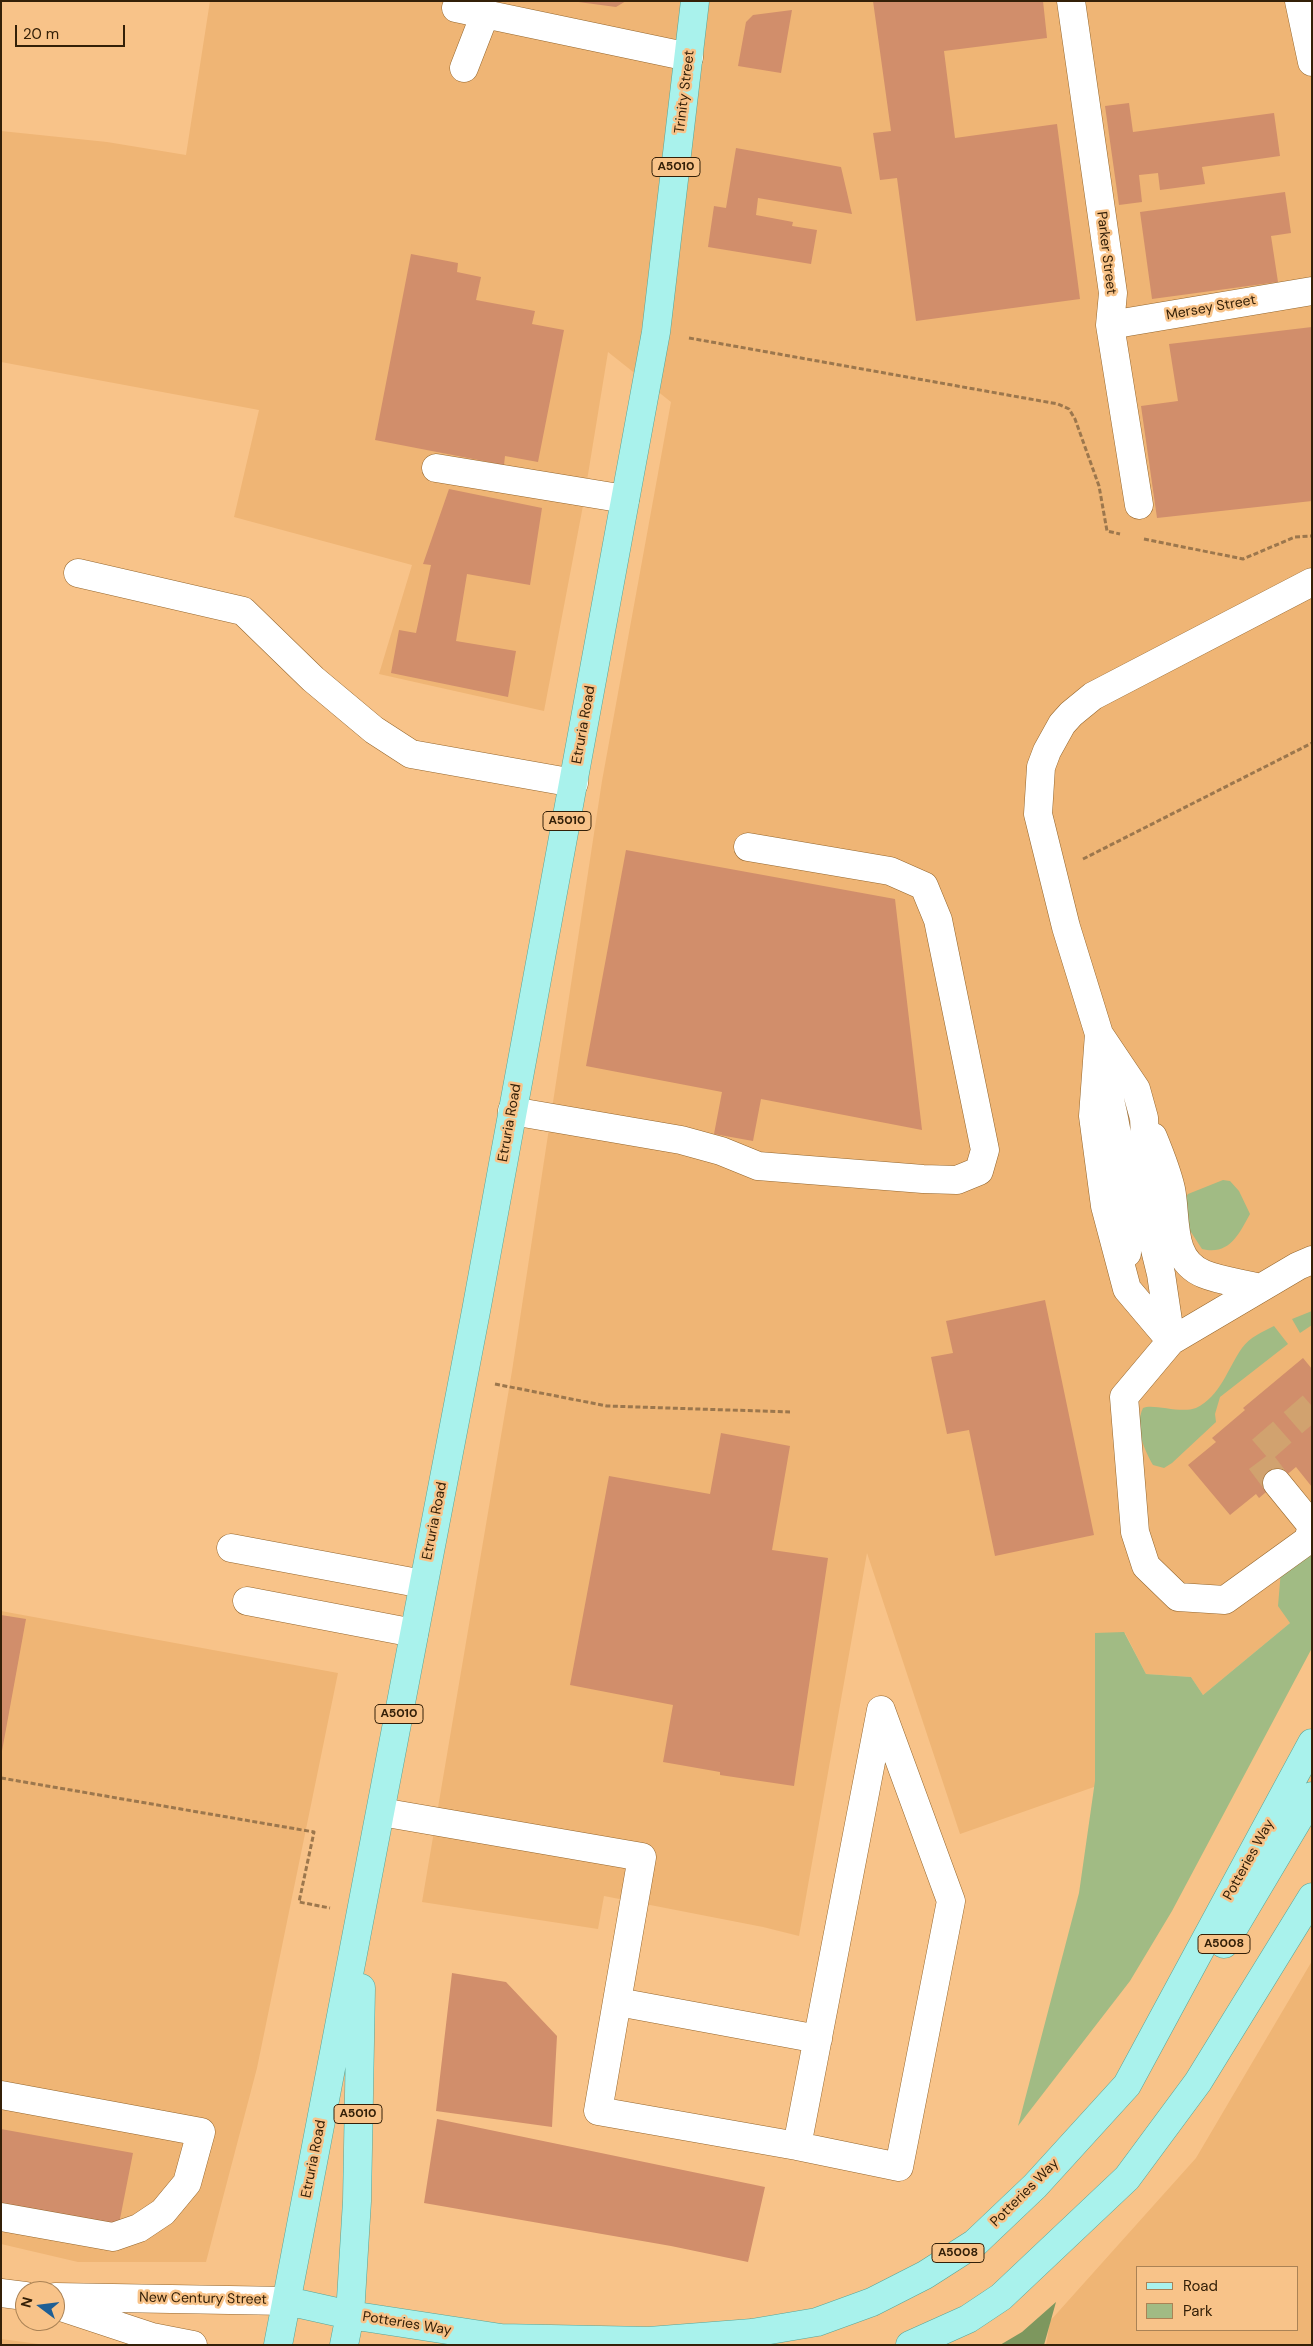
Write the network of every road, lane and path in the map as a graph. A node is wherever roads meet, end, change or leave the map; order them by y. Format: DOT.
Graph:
graph roads {
  1 [pos="696,1"];
  2 [pos="1071,1"];
  3 [pos="1300,1"];
  4 [pos="456,8"];
  5 [pos="485,14"];
  6 [pos="689,57"];
  7 [pos="1312,62"];
  8 [pos="464,68"];
  9 [pos="1312,291"];
  10 [pos="1110,326"];
  11 [pos="656,332"];
  12 [pos="436,468"];
  13 [pos="625,499"];
  14 [pos="1139,505"];
  15 [pos="1126,535"];
  16 [pos="1312,536"];
  17 [pos="1136,537"];
  18 [pos="78,573"];
  19 [pos="1312,582"];
  20 [pos="1312,743"];
  21 [pos="574,783"];
  22 [pos="748,847"];
  23 [pos="1053,874"];
  24 [pos="1098,1044"];
  25 [pos="512,1111"];
  26 [pos="1144,1118"];
  27 [pos="1312,1260"];
  28 [pos="1260,1288"];
  29 [pos="1171,1341"];
  30 [pos="463,1378"];
  31 [pos="790,1412"];
  32 [pos="1277,1483"];
  33 [pos="231,1548"];
  34 [pos="423,1584"];
  35 [pos="247,1601"];
  36 [pos="414,1633"];
  37 [pos="1312,1743"];
  38 [pos="1,1778"];
  39 [pos="1312,1796"];
  40 [pos="381,1812"];
  41 [pos="1312,1897"];
  42 [pos="362,1914"];
  43 [pos="618,2002"];
  44 [pos="818,2039"];
  45 [pos="1127,2085"];
  46 [pos="1,2095"];
  47 [pos="797,2146"];
  48 [pos="1,2217"];
  49 [pos="1,2293"];
  50 [pos="15,2295"];
  51 [pos="65,2296"];
  52 [pos="287,2301"];
  53 [pos="65,2308"];
  54 [pos="350,2315"];
  55 [pos="193,2345"];
  56 [pos="278,2345"];
  57 [pos="344,2345"];
  58 [pos="910,2345"];
  1 -- 6 [label="main road, Trinity Street / A5010"];
  2 -- 10 [label="street, Parker Street"];
  3 -- 7 [label="street"];
  4 -- 5 [label="street"];
  5 -- 6 [label="street"];
  5 -- 8 [label="street"];
  6 -- 11 [label="main road, Trinity Street / A5010"];
  9 -- 10 [label="street, Mersey Street"];
  10 -- 14 [label="street, Parker Street"];
  11 -- 13 [label="main road, Etruria Road / A5010"];
  11 -- 15 [label="path"];
  12 -- 13 [label="street"];
  13 -- 21 [label="main road, Etruria Road / A5010"];
  16 -- 17 [label="path"];
  18 -- 21 [label="street"];
  19 -- 23 [label="street"];
  20 -- 23 [label="path"];
  21 -- 25 [label="main road, Etruria Road / A5010"];
  22 -- 25 [label="street"];
  23 -- 24 [label="street"];
  24 -- 26 [label="street"];
  24 -- 29 [label="street"];
  25 -- 30 [label="main road, Etruria Road / A5010"];
  26 -- 28 [label="street"];
  26 -- 29 [label="street"];
  27 -- 28 [label="street"];
  28 -- 29 [label="street"];
  29 -- 32 [label="street"];
  30 -- 31 [label="path"];
  30 -- 34 [label="main road, Etruria Road / A5010"];
  33 -- 34 [label="street"];
  34 -- 36 [label="main road, Etruria Road / A5010"];
  35 -- 36 [label="street"];
  36 -- 40 [label="main road, Etruria Road / A5010"];
  37 -- 45 [label="main road, Potteries Way / A5008"];
  38 -- 42 [label="path"];
  39 -- 45 [label="main road, A5008"];
  40 -- 42 [label="main road, Etruria Road / A5010"];
  40 -- 43 [label="street"];
  41 -- 58 [label="main road"];
  42 -- 52 [label="main road, Etruria Road / A5010"];
  42 -- 54 [label="main road, Etruria Road / A5010"];
  43 -- 44 [label="street"];
  43 -- 47 [label="street"];
  44 -- 47 [label="street"];
  44 -- 47 [label="street"];
  45 -- 54 [label="main road, Potteries Way / A5008"];
  46 -- 48 [label="street"];
  49 -- 50 [label="street"];
  51 -- 52 [label="street, New Century Street"];
  52 -- 54 [label="main road, New Century Street"];
  52 -- 56 [label="main road, Etruria Road / A5010"];
  53 -- 55 [label="street"];
  54 -- 57 [label="main road, Etruria Road / A5010"];
}
